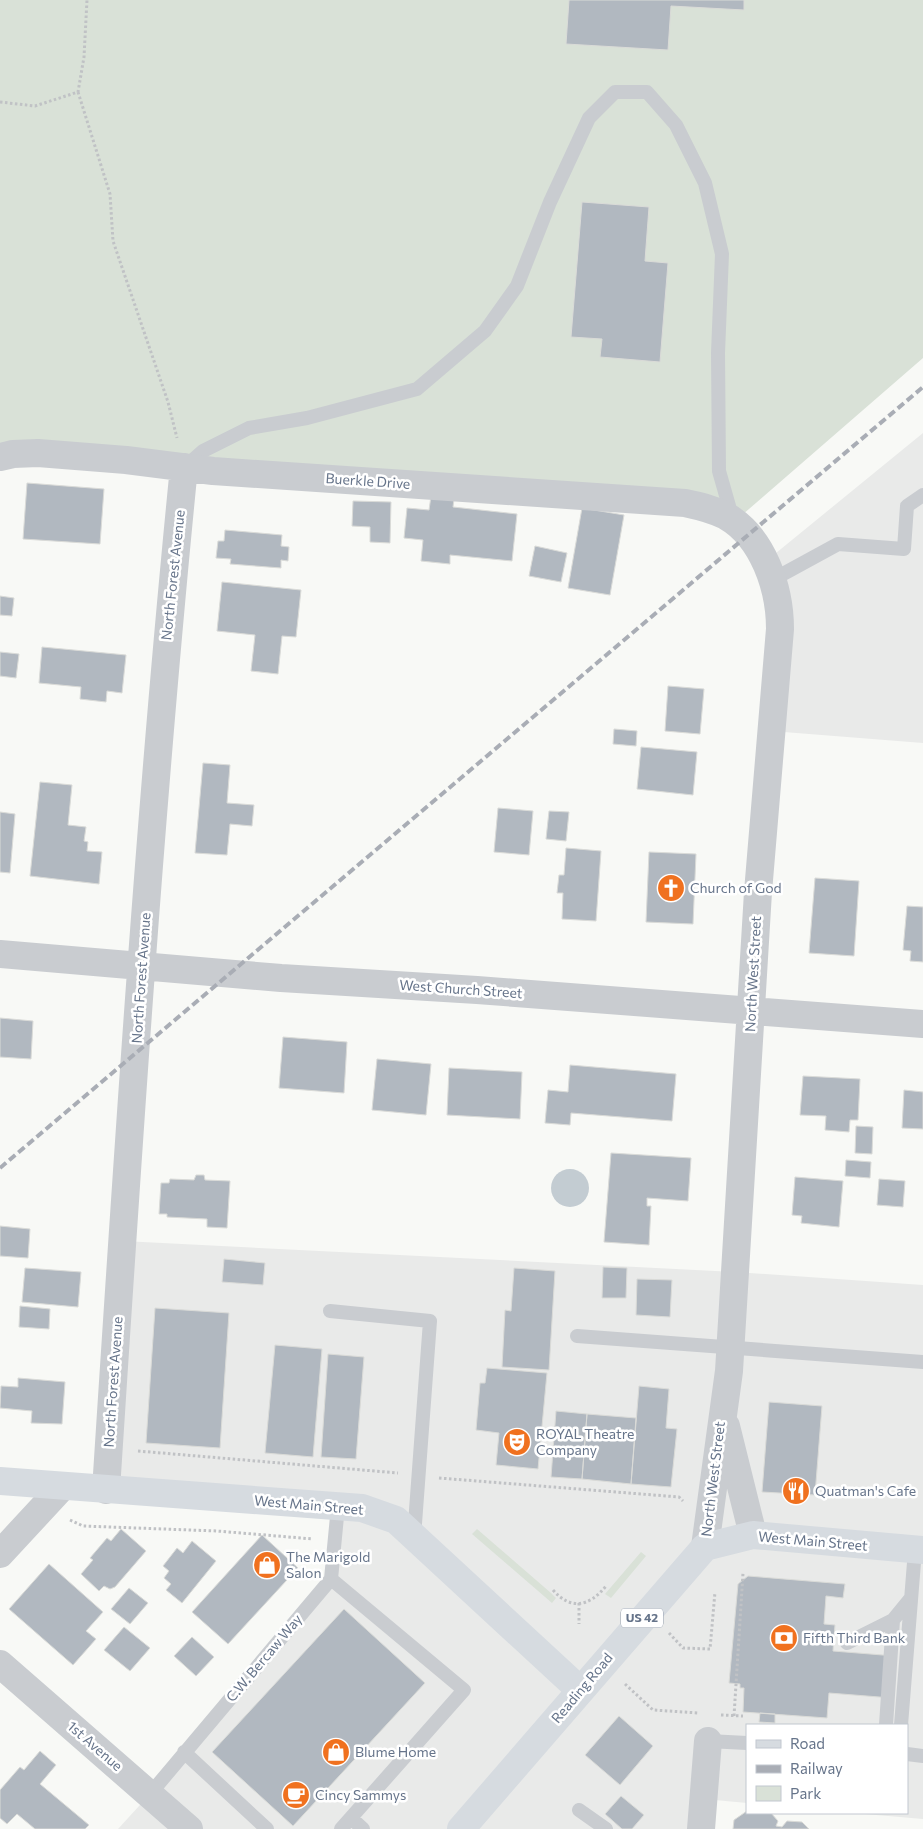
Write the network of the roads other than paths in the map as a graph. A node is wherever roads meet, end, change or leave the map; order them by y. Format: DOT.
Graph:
graph roads {
  1 [pos="0,457"];
  2 [pos="184,467"];
  3 [pos="923,495"];
  4 [pos="734,522"];
  5 [pos="772,580"];
  6 [pos="0,954"];
  7 [pos="142,965"];
  8 [pos="752,1010"];
  9 [pos="923,1024"];
  10 [pos="330,1311"];
  11 [pos="577,1336"];
  12 [pos="731,1347"];
  13 [pos="923,1362"];
  14 [pos="722,1410"];
  15 [pos="0,1481"];
  16 [pos="62,1486"];
  17 [pos="106,1490"];
  18 [pos="338,1506"];
  19 [pos="753,1535"];
  20 [pos="414,1537"];
  21 [pos="704,1547"];
  22 [pos="919,1550"];
  23 [pos="0,1554"];
  24 [pos="331,1578"];
  25 [pos="911,1598"];
  26 [pos="893,1620"];
  27 [pos="847,1643"];
  28 [pos="0,1664"];
  29 [pos="580,1690"];
  30 [pos="886,1724"];
  31 [pos="901,1724"];
  32 [pos="708,1741"];
  33 [pos="746,1743"];
  34 [pos="184,1752"];
  35 [pos="908,1754"];
  36 [pos="923,1756"];
  37 [pos="150,1794"];
  38 [pos="579,1810"];
  39 [pos="351,1818"];
  40 [pos="189,1829"];
  41 [pos="266,1829"];
  42 [pos="341,1829"];
  43 [pos="363,1829"];
  44 [pos="461,1829"];
  45 [pos="606,1829"];
  46 [pos="701,1829"];
  1 -- 2 [label="street, Buerkle Drive"];
  2 -- 4 [label="street, Buerkle Drive"];
  2 -- 4 [label="lane"];
  2 -- 7 [label="street, North Forest Avenue"];
  3 -- 5 [label="lane"];
  4 -- 5 [label="street, North West Street"];
  5 -- 8 [label="street, North West Street"];
  6 -- 7 [label="street, West Church Street"];
  7 -- 8 [label="street, West Church Street"];
  7 -- 17 [label="street, North Forest Avenue"];
  8 -- 9 [label="street, West Church Street"];
  8 -- 12 [label="street, North West Street"];
  10 -- 20 [label="lane"];
  11 -- 12 [label="lane"];
  12 -- 13 [label="lane"];
  12 -- 14 [label="street, North West Street"];
  14 -- 19 [label="street, North West Street"];
  14 -- 21 [label="street, North West Street"];
  15 -- 16 [label="main road, West Main Street"];
  16 -- 17 [label="main road, West Main Street"];
  16 -- 23 [label="street"];
  17 -- 18 [label="main road, West Main Street"];
  18 -- 20 [label="main road, West Main Street"];
  18 -- 24 [label="lane"];
  19 -- 21 [label="main road, West Main Street"];
  19 -- 22 [label="main road, West Main Street"];
  20 -- 29 [label="main road, West Main Street"];
  21 -- 29 [label="main road, Reading Road / US 42"];
  22 -- 25 [label="lane"];
  24 -- 34 [label="lane, C.W. Bercaw Way"];
  24 -- 39 [label="lane"];
  25 -- 26 [label="lane"];
  25 -- 31 [label="lane"];
  26 -- 27 [label="lane"];
  26 -- 30 [label="lane"];
  28 -- 37 [label="street, 1st Avenue"];
  29 -- 44 [label="main road, Reading Road / US 42"];
  32 -- 33 [label="lane"];
  32 -- 46 [label="street"];
  34 -- 37 [label="lane, C.W. Bercaw Way"];
  34 -- 41 [label="lane"];
  35 -- 36 [label="lane"];
  37 -- 40 [label="street, 1st Avenue"];
  38 -- 45 [label="lane"];
  39 -- 42 [label="lane"];
  39 -- 43 [label="lane"];
}
